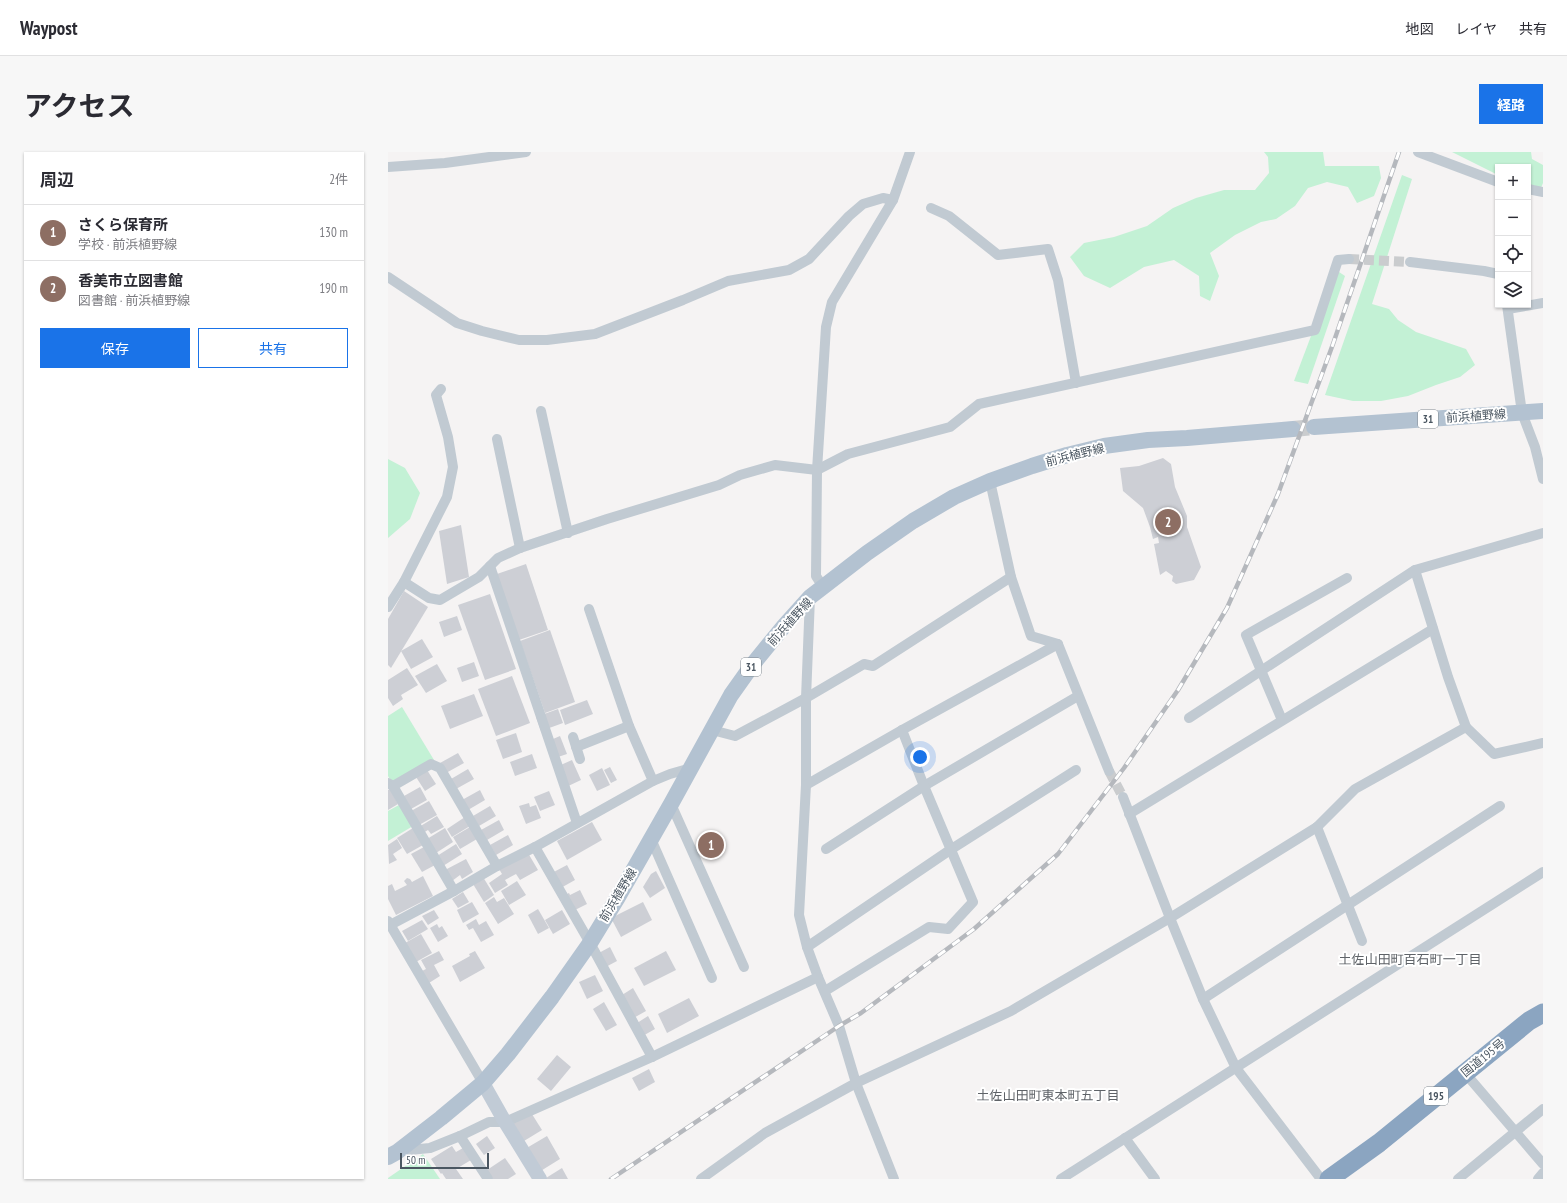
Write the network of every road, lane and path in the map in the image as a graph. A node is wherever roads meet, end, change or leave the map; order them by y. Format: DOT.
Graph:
graph roads {
  1 [pos="526,152"];
  2 [pos="910,152"];
  3 [pos="1418,152"];
  4 [pos="388,167"];
  5 [pos="1495,181"];
  6 [pos="1531,190"];
  7 [pos="1543,192"];
  8 [pos="893,200"];
  9 [pos="931,208"];
  10 [pos="1349,259"];
  11 [pos="1410,262"];
  12 [pos="1495,273"];
  13 [pos="388,277"];
  14 [pos="1543,303"];
  15 [pos="1531,304"];
  16 [pos="1508,308"];
  17 [pos="1076,383"];
  18 [pos="441,389"];
  19 [pos="541,411"];
  20 [pos="1543,411"];
  21 [pos="1522,412"];
  22 [pos="1314,427"];
  23 [pos="1293,429"];
  24 [pos="497,439"];
  25 [pos="817,470"];
  26 [pos="1543,480"];
  27 [pos="990,481"];
  28 [pos="568,533"];
  29 [pos="1543,534"];
  30 [pos="520,548"];
  31 [pos="490,566"];
  32 [pos="1414,570"];
  33 [pos="1011,577"];
  34 [pos="1347,578"];
  35 [pos="404,582"];
  36 [pos="816,592"];
  37 [pos="388,607"];
  38 [pos="589,609"];
  39 [pos="1433,629"];
  40 [pos="1058,644"];
  41 [pos="1261,671"];
  42 [pos="1078,696"];
  43 [pos="806,698"];
  44 [pos="1189,718"];
  45 [pos="1282,720"];
  46 [pos="629,726"];
  47 [pos="1466,727"];
  48 [pos="712,730"];
  49 [pos="902,730"];
  50 [pos="1543,743"];
  51 [pos="580,759"];
  52 [pos="691,768"];
  53 [pos="1076,770"];
  54 [pos="1108,771"];
  55 [pos="653,781"];
  56 [pos="390,785"];
  57 [pos="806,785"];
  58 [pos="924,786"];
  59 [pos="1123,797"];
  60 [pos="671,804"];
  61 [pos="1500,806"];
  62 [pos="1129,814"];
  63 [pos="577,823"];
  64 [pos="1317,827"];
  65 [pos="651,839"];
  66 [pos="535,847"];
  67 [pos="826,850"];
  68 [pos="950,850"];
  69 [pos="497,866"];
  70 [pos="1543,872"];
  71 [pos="454,891"];
  72 [pos="1348,906"];
  73 [pos="1170,918"];
  74 [pos="389,923"];
  75 [pos="1362,941"];
  76 [pos="590,943"];
  77 [pos="807,947"];
  78 [pos="744,967"];
  79 [pos="818,977"];
  80 [pos="712,978"];
  81 [pos="825,992"];
  82 [pos="1203,999"];
  83 [pos="1543,1009"];
  84 [pos="1536,1017"];
  85 [pos="652,1057"];
  86 [pos="1236,1068"];
  87 [pos="1465,1073"];
  88 [pos="483,1083"];
  89 [pos="856,1083"];
  90 [pos="1543,1110"];
  91 [pos="505,1122"];
  92 [pos="1515,1132"];
  93 [pos="460,1136"];
  94 [pos="1125,1138"];
  95 [pos="393,1154"];
  96 [pos="1543,1164"];
  97 [pos="1543,1173"];
  98 [pos="488,1179"];
  99 [pos="540,1179"];
  100 [pos="701,1179"];
  101 [pos="894,1179"];
  102 [pos="1061,1179"];
  103 [pos="1155,1179"];
  104 [pos="1322,1179"];
  105 [pos="1329,1179"];
  106 [pos="1458,1179"];
  107 [pos="1538,1179"];
  1 -- 4 [label="street"];
  2 -- 8 [label="street"];
  3 -- 5 [label="street"];
  6 -- 7 [label="street"];
  8 -- 13 [label="street"];
  8 -- 25 [label="street"];
  9 -- 17 [label="street"];
  10 -- 17 [label="street"];
  11 -- 12 [label="street"];
  14 -- 15 [label="street"];
  16 -- 21 [label="street"];
  17 -- 25 [label="street"];
  18 -- 35 [label="street"];
  19 -- 28 [label="street"];
  20 -- 21 [label="main road, 前浜植野線 / 31"];
  21 -- 22 [label="main road, 前浜植野線 / 31"];
  21 -- 26 [label="street"];
  23 -- 27 [label="main road, 前浜植野線 / 31"];
  24 -- 30 [label="street"];
  25 -- 28 [label="street"];
  25 -- 36 [label="street"];
  27 -- 33 [label="street"];
  27 -- 36 [label="main road, 前浜植野線 / 31"];
  28 -- 30 [label="street"];
  29 -- 32 [label="street"];
  30 -- 31 [label="street"];
  31 -- 35 [label="street"];
  31 -- 63 [label="street"];
  32 -- 39 [label="street"];
  32 -- 41 [label="street"];
  33 -- 40 [label="street"];
  33 -- 43 [label="street"];
  34 -- 41 [label="street"];
  35 -- 37 [label="street"];
  36 -- 43 [label="street"];
  36 -- 48 [label="main road, 前浜植野線 / 31"];
  38 -- 46 [label="street"];
  39 -- 45 [label="street"];
  39 -- 47 [label="street"];
  40 -- 42 [label="street"];
  40 -- 49 [label="street"];
  41 -- 44 [label="street"];
  41 -- 45 [label="street"];
  42 -- 54 [label="street"];
  42 -- 58 [label="street"];
  43 -- 48 [label="street"];
  43 -- 57 [label="street"];
  45 -- 62 [label="street"];
  46 -- 51 [label="street"];
  46 -- 55 [label="street"];
  47 -- 50 [label="street"];
  47 -- 64 [label="street"];
  48 -- 52 [label="main road, 前浜植野線 / 31"];
  49 -- 57 [label="street"];
  49 -- 58 [label="street"];
  52 -- 55 [label="street"];
  52 -- 60 [label="main road, 前浜植野線 / 31"];
  53 -- 68 [label="street"];
  55 -- 63 [label="street"];
  56 -- 69 [label="street"];
  56 -- 71 [label="street"];
  57 -- 77 [label="street"];
  58 -- 67 [label="street"];
  58 -- 68 [label="street"];
  59 -- 62 [label="street"];
  60 -- 65 [label="main road, 前浜植野線 / 31"];
  60 -- 78 [label="street"];
  61 -- 72 [label="street"];
  62 -- 73 [label="street"];
  63 -- 66 [label="street"];
  64 -- 72 [label="street"];
  64 -- 73 [label="street"];
  65 -- 76 [label="main road, 前浜植野線 / 31"];
  65 -- 80 [label="street"];
  66 -- 69 [label="street"];
  66 -- 76 [label="street"];
  68 -- 77 [label="street"];
  68 -- 81 [label="street"];
  69 -- 71 [label="street"];
  70 -- 86 [label="street"];
  71 -- 74 [label="street"];
  72 -- 75 [label="street"];
  72 -- 82 [label="street"];
  73 -- 82 [label="street"];
  73 -- 89 [label="street"];
  74 -- 88 [label="street"];
  76 -- 85 [label="street"];
  76 -- 88 [label="main road, 前浜植野線 / 31"];
  77 -- 79 [label="street"];
  79 -- 81 [label="street"];
  79 -- 85 [label="street"];
  81 -- 89 [label="street"];
  82 -- 86 [label="street"];
  83 -- 84 [label="street"];
  84 -- 87 [label="highway, 国道195号 / 195"];
  85 -- 91 [label="street"];
  86 -- 94 [label="street"];
  86 -- 104 [label="street"];
  87 -- 92 [label="street"];
  87 -- 105 [label="highway, 国道195号 / 195"];
  88 -- 91 [label="street"];
  88 -- 95 [label="main road, 前浜植野線 / 31"];
  89 -- 100 [label="street"];
  89 -- 101 [label="street"];
  90 -- 92 [label="street"];
  91 -- 93 [label="street"];
  91 -- 99 [label="street"];
  92 -- 96 [label="street"];
  92 -- 106 [label="street"];
  93 -- 95 [label="street"];
  93 -- 98 [label="street"];
  94 -- 102 [label="street"];
  94 -- 103 [label="street"];
  97 -- 107 [label="street"];
}
